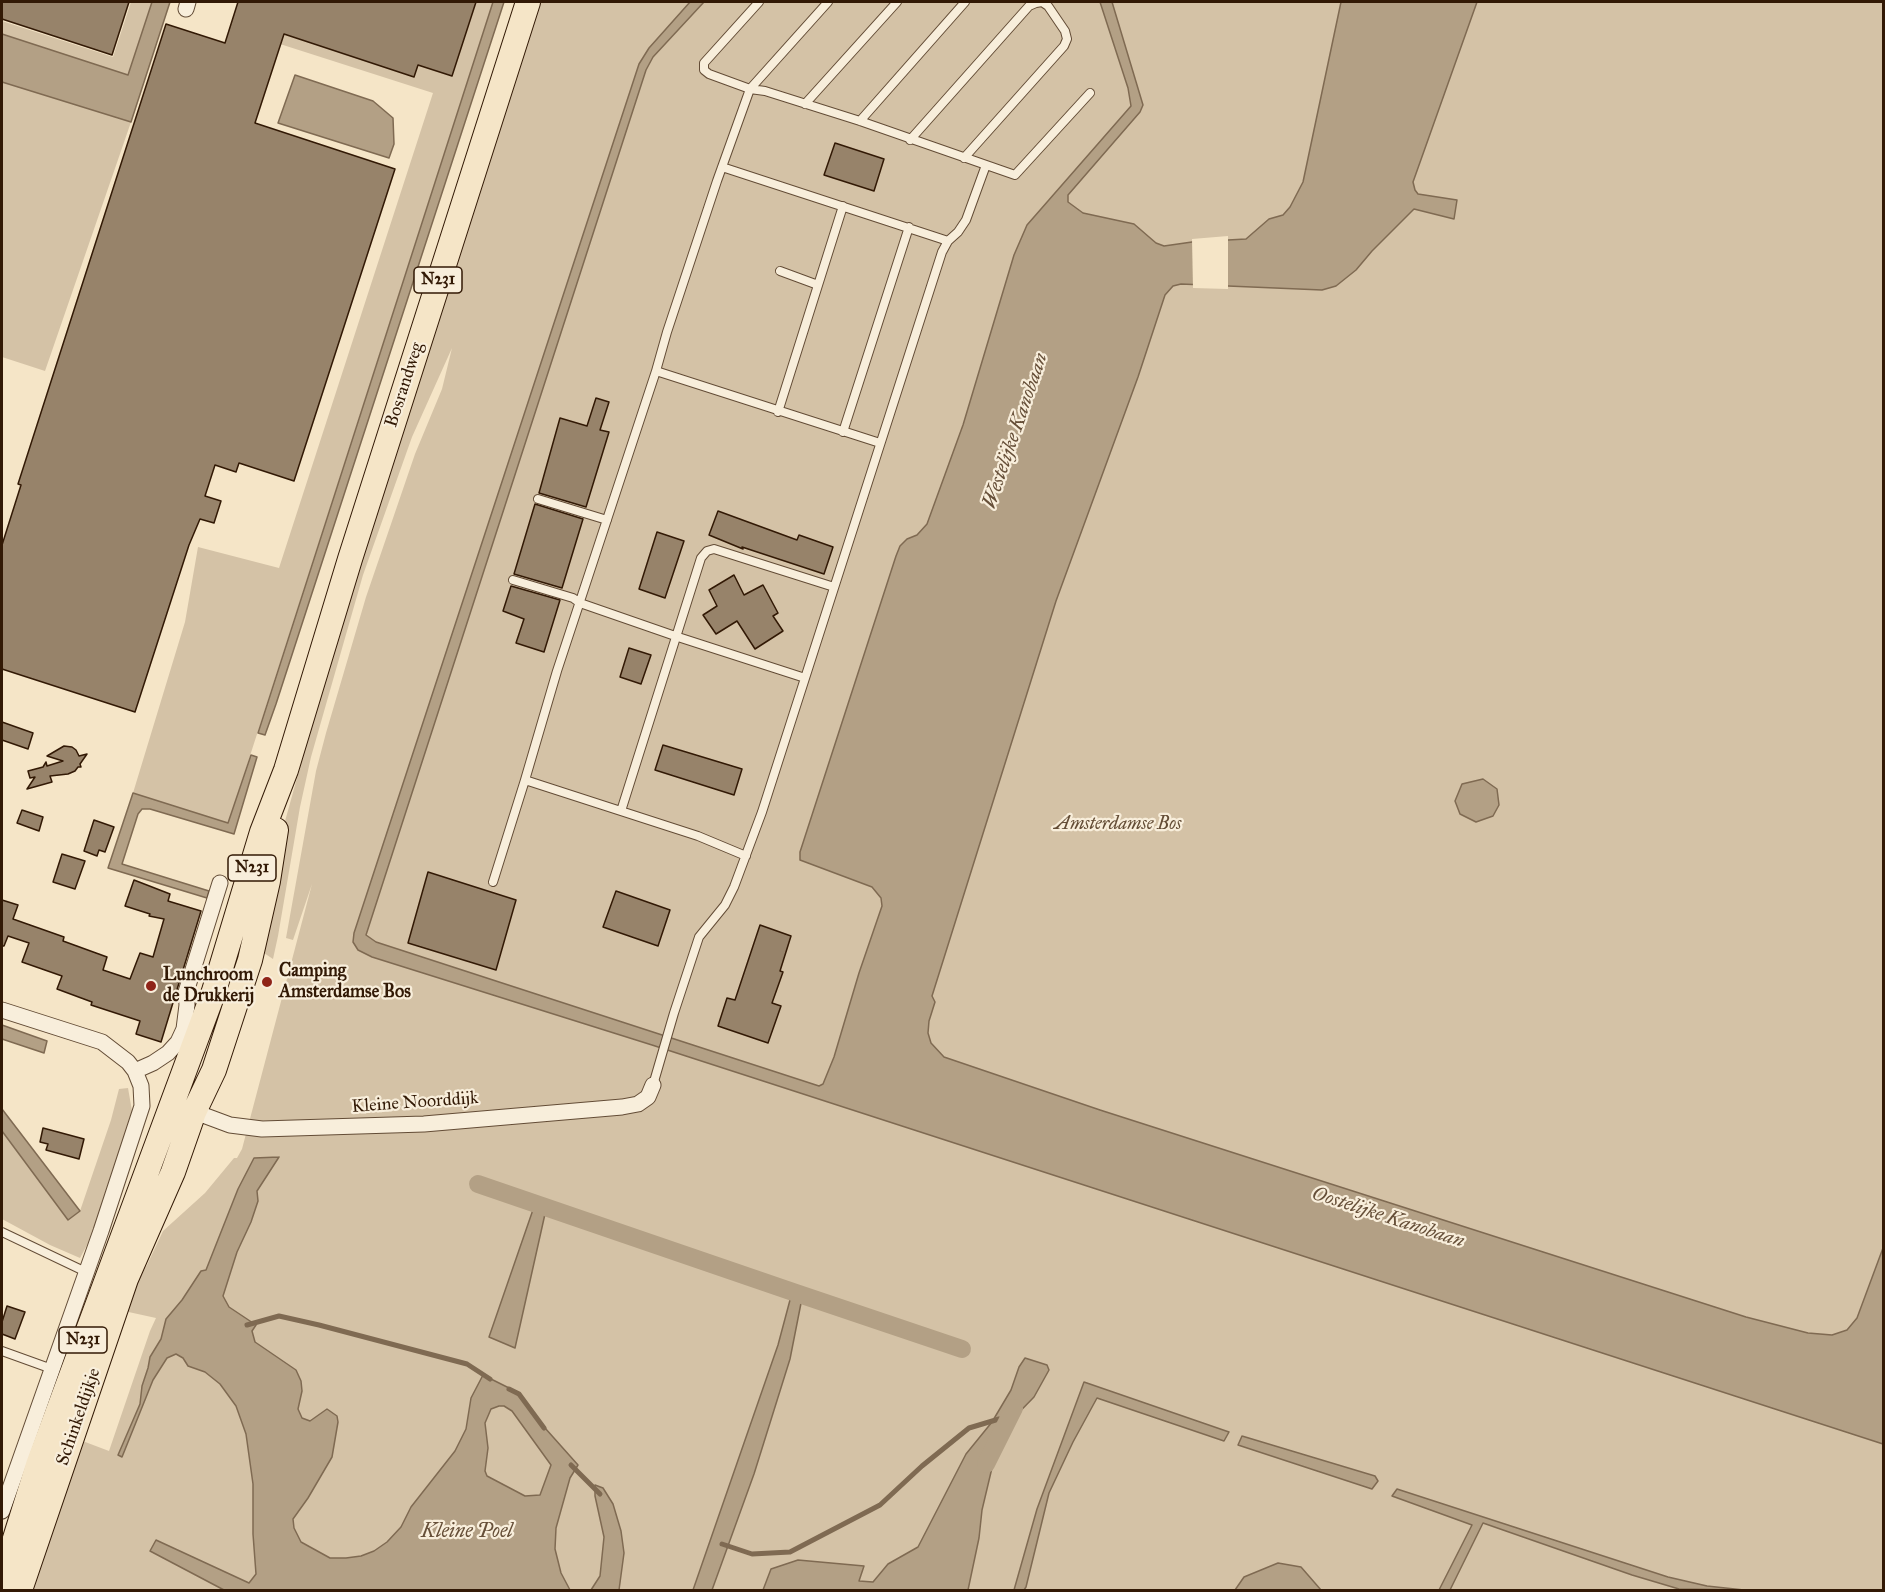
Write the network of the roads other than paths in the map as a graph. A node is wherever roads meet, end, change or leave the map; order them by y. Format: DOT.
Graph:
graph roads {
  1 [pos="528,2"];
  2 [pos="759,2"];
  3 [pos="828,2"];
  4 [pos="897,2"];
  5 [pos="965,2"];
  6 [pos="750,89"];
  7 [pos="1090,93"];
  8 [pos="805,104"];
  9 [pos="860,121"];
  10 [pos="910,140"];
  11 [pos="964,158"];
  12 [pos="986,165"];
  13 [pos="722,167"];
  14 [pos="843,206"];
  15 [pos="909,226"];
  16 [pos="948,241"];
  17 [pos="780,271"];
  18 [pos="818,285"];
  19 [pos="656,371"];
  20 [pos="778,412"];
  21 [pos="843,432"];
  22 [pos="880,444"];
  23 [pos="538,499"];
  24 [pos="607,520"];
  25 [pos="513,580"];
  26 [pos="834,587"];
  27 [pos="580,603"];
  28 [pos="678,637"];
  29 [pos="805,678"];
  30 [pos="525,780"];
  31 [pos="621,811"];
  32 [pos="746,855"];
  33 [pos="493,882"];
  34 [pos="220,883"];
  35 [pos="2,1010"];
  36 [pos="135,1071"];
  37 [pos="653,1085"];
  38 [pos="184,1108"];
  39 [pos="2,1232"];
  40 [pos="86,1272"];
  41 [pos="2,1351"];
  42 [pos="52,1369"];
  43 [pos="6,1487"];
  44 [pos="2,1511"];
  45 [pos="2,1580"];
  46 [pos="20,1590"];
  1 -- 38 [label="main road, Bosrandweg / N231"];
  2 -- 6 [label="lane"];
  3 -- 6 [label="lane"];
  4 -- 8 [label="lane"];
  5 -- 9 [label="lane"];
  6 -- 8 [label="lane"];
  6 -- 13 [label="lane"];
  7 -- 12 [label="lane"];
  8 -- 9 [label="lane"];
  9 -- 10 [label="lane"];
  10 -- 11 [label="lane"];
  10 -- 11 [label="lane"];
  11 -- 12 [label="lane"];
  12 -- 16 [label="lane"];
  13 -- 14 [label="lane"];
  13 -- 19 [label="lane"];
  14 -- 15 [label="lane"];
  14 -- 18 [label="lane"];
  15 -- 16 [label="lane"];
  15 -- 21 [label="lane"];
  16 -- 22 [label="lane"];
  17 -- 18 [label="lane"];
  18 -- 20 [label="lane"];
  19 -- 20 [label="lane"];
  19 -- 24 [label="lane"];
  20 -- 21 [label="lane"];
  21 -- 22 [label="lane"];
  22 -- 26 [label="lane"];
  23 -- 24 [label="lane"];
  24 -- 27 [label="lane"];
  25 -- 27 [label="lane"];
  26 -- 28 [label="lane"];
  26 -- 29 [label="lane"];
  27 -- 28 [label="lane"];
  27 -- 30 [label="lane"];
  28 -- 29 [label="lane"];
  28 -- 31 [label="lane"];
  29 -- 32 [label="lane"];
  30 -- 31 [label="lane"];
  30 -- 33 [label="lane"];
  31 -- 32 [label="lane"];
  32 -- 37 [label="lane"];
  34 -- 36 [label="street"];
  35 -- 36 [label="street"];
  36 -- 40 [label="street"];
  37 -- 38 [label="street, Kleine Noorddijk"];
  38 -- 45 [label="main road, Schinkeldijkje / N231"];
  38 -- 46 [label="main road, Schinkeldijkje / N231"];
  39 -- 40 [label="lane"];
  40 -- 42 [label="street"];
  41 -- 42 [label="lane"];
  42 -- 43 [label="street"];
  43 -- 44 [label="street"];
}
